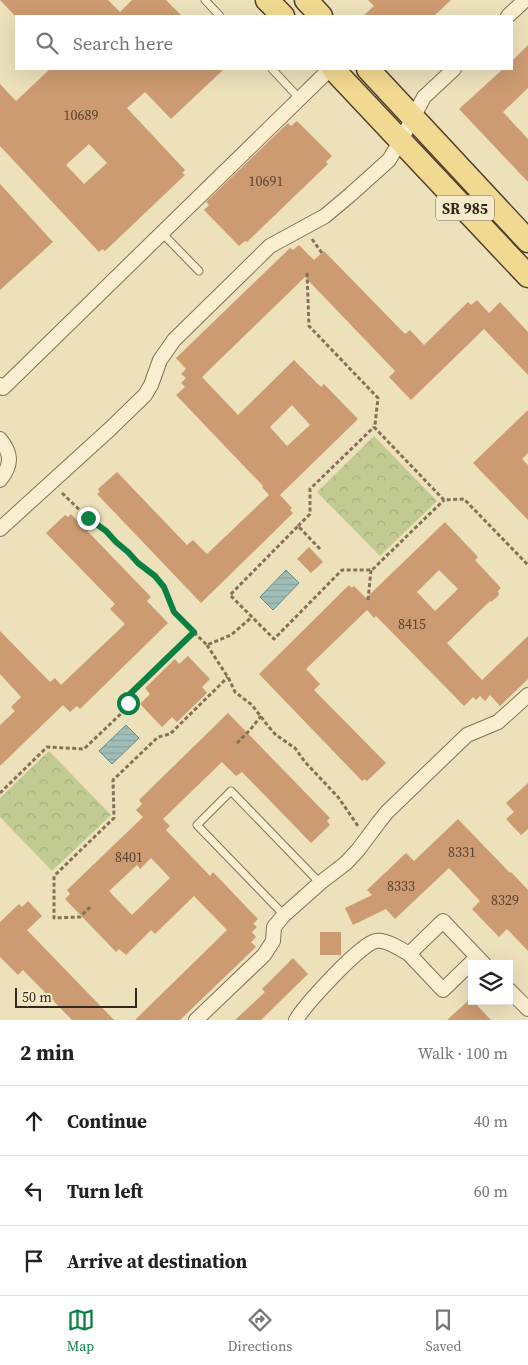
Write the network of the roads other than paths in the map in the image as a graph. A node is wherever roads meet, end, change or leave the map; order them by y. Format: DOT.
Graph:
graph roads {
  1 [pos="204,0"];
  2 [pos="267,0"];
  3 [pos="306,0"];
  4 [pos="525,0"];
  5 [pos="219,15"];
  6 [pos="281,15"];
  7 [pos="320,15"];
  8 [pos="509,15"];
  9 [pos="273,70"];
  10 [pos="331,70"];
  11 [pos="333,70"];
  12 [pos="369,70"];
  13 [pos="453,70"];
  14 [pos="299,98"];
  15 [pos="413,118"];
  16 [pos="402,140"];
  17 [pos="162,233"];
  18 [pos="528,241"];
  19 [pos="199,271"];
  20 [pos="528,276"];
  21 [pos="0,385"];
  22 [pos="0,439"];
  23 [pos="0,480"];
  24 [pos="0,529"];
  25 [pos="528,695"];
  26 [pos="320,883"];
  27 [pos="284,915"];
  28 [pos="408,954"];
  29 [pos="480,960"];
  30 [pos="468,970"];
  31 [pos="513,994"];
  32 [pos="528,1009"];
  33 [pos="196,1020"];
  34 [pos="296,1020"];
  1 -- 5 [label="lane"];
  2 -- 6 [label="main road"];
  3 -- 7 [label="main road"];
  4 -- 8 [label="street"];
  9 -- 14 [label="lane"];
  10 -- 14 [label="street"];
  11 -- 16 [label="main road, SR 985"];
  12 -- 15 [label="main road, SR 985"];
  13 -- 15 [label="street"];
  14 -- 17 [label="street"];
  15 -- 16 [label="street"];
  15 -- 18 [label="main road, SR 985"];
  16 -- 20 [label="main road, SR 985"];
  16 -- 24 [label="street"];
  17 -- 19 [label="lane"];
  17 -- 21 [label="street"];
  22 -- 23 [label="street"];
  25 -- 26 [label="street"];
  26 -- 27 [label="street"];
  26 -- 27 [label="lane"];
  27 -- 33 [label="street"];
  28 -- 29 [label="street"];
  28 -- 30 [label="street"];
  28 -- 34 [label="street"];
  31 -- 32 [label="street"];
}
